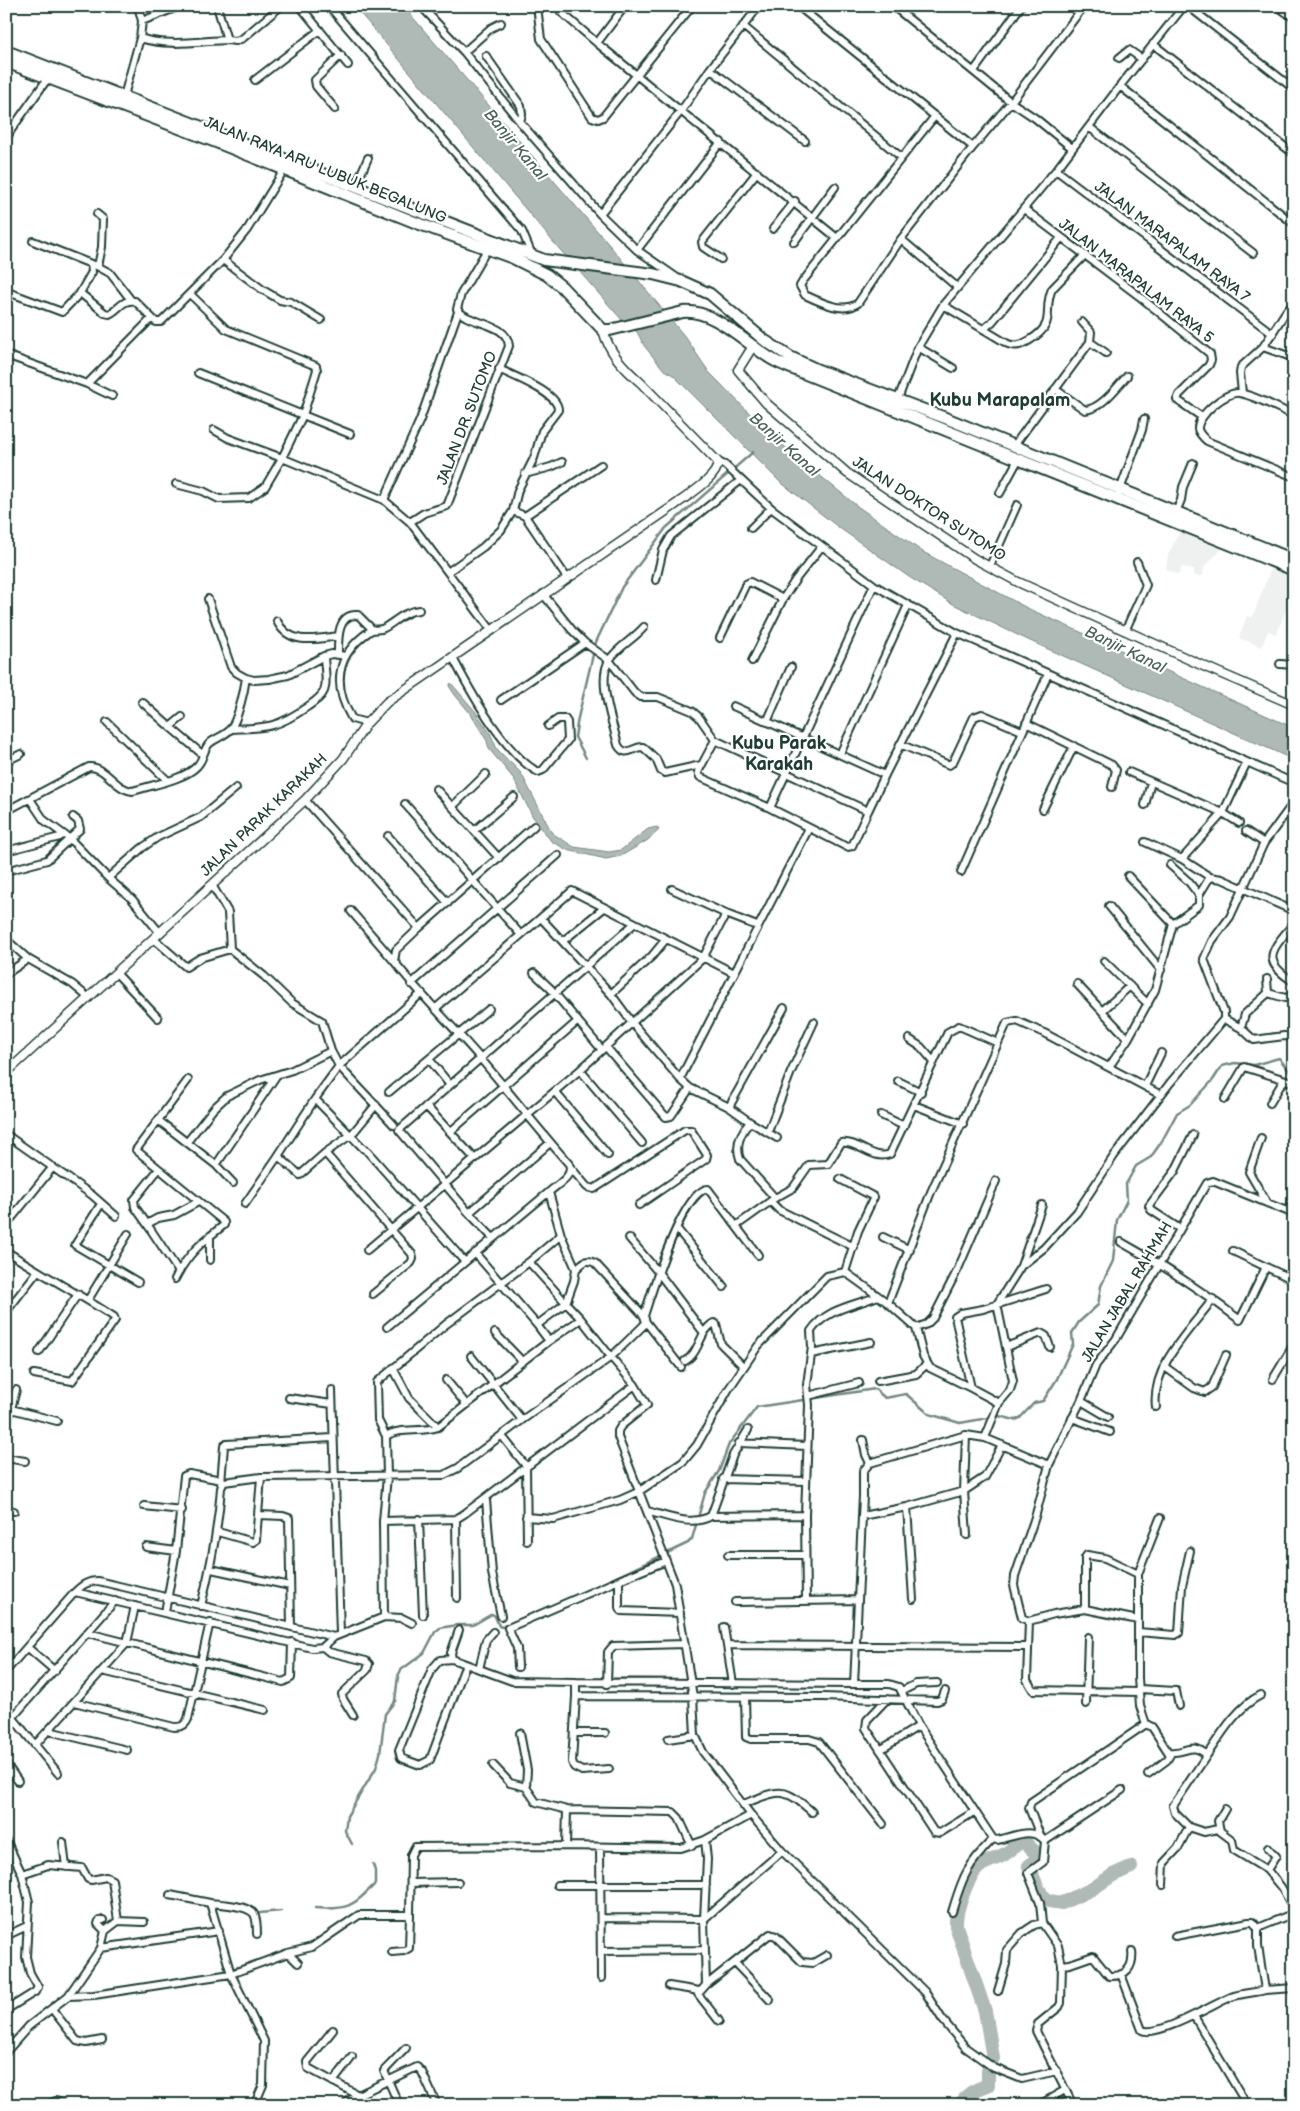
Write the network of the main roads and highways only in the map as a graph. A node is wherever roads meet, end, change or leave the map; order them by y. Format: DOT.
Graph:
graph roads {
  1 [pos="6,51"];
  2 [pos="6,62"];
  3 [pos="218,137"];
  4 [pos="343,182"];
  5 [pos="339,192"];
  6 [pos="816,374"];
  7 [pos="1119,494"];
  8 [pos="1294,560"];
  9 [pos="1294,570"];
  1 -- 3 [label="main road, JALAN RAYA ARU LUBUK BEGALUNG"];
  2 -- 3 [label="main road, JALAN RAYA ARU LUBUK BEGALUNG"];
  3 -- 4 [label="main road, JALAN RAYA ARU LUBUK BEGALUNG"];
  3 -- 5 [label="main road, JALAN RAYA ARU LUBUK BEGALUNG"];
  4 -- 5 [label="main road"];
  4 -- 6 [label="main road, JALAN RAYA ARU LUBUK BEGALUNG"];
  5 -- 6 [label="main road, JALAN RAYA ARU LUBUK BEGALUNG"];
  6 -- 7 [label="main road"];
  6 -- 7 [label="main road"];
  7 -- 8 [label="main road"];
  7 -- 9 [label="main road"];
}
